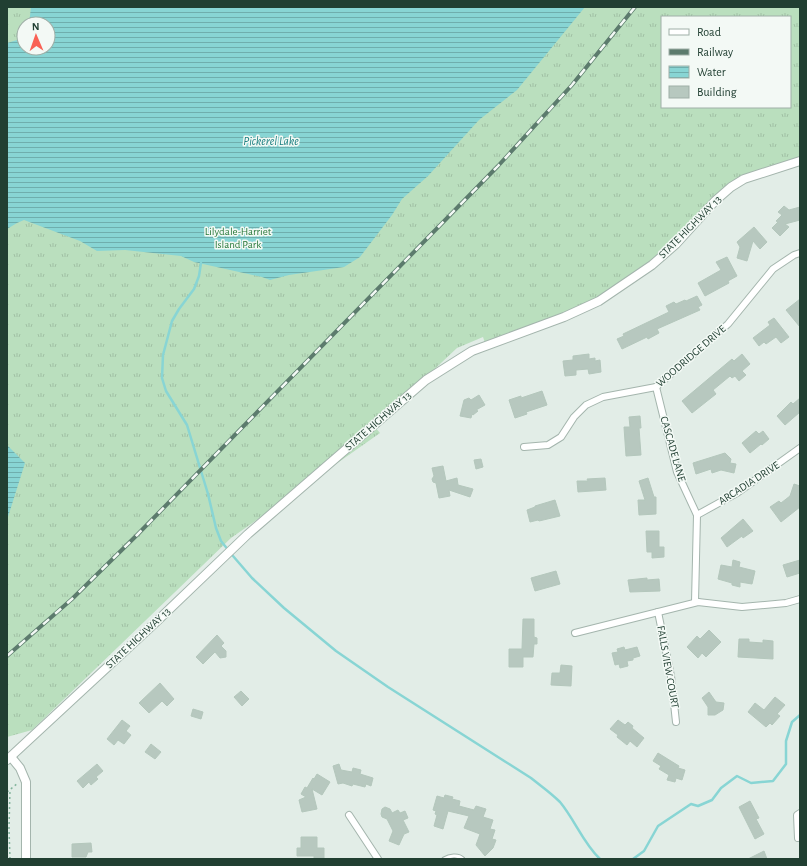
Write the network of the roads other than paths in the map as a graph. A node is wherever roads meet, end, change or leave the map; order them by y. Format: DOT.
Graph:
graph roads {
  1 [pos="800,161"];
  2 [pos="800,253"];
  3 [pos="656,387"];
  4 [pos="524,446"];
  5 [pos="800,448"];
  6 [pos="697,515"];
  7 [pos="800,599"];
  8 [pos="698,602"];
  9 [pos="658,612"];
  10 [pos="575,634"];
  11 [pos="676,722"];
  12 [pos="9,758"];
  13 [pos="800,813"];
  14 [pos="349,814"];
  15 [pos="798,838"];
  16 [pos="26,859"];
  17 [pos="378,859"];
  18 [pos="444,859"];
  19 [pos="463,859"];
  1 -- 12 [label="street, STATE HIGHWAY 13"];
  2 -- 3 [label="street, WOODRIDGE DRIVE"];
  3 -- 4 [label="street, WOODRIDGE DRIVE"];
  3 -- 6 [label="street, CASCADE LANE"];
  5 -- 6 [label="street, ARCADIA DRIVE"];
  6 -- 8 [label="street, CASCADE LANE"];
  7 -- 8 [label="street"];
  8 -- 9 [label="street"];
  9 -- 10 [label="street"];
  9 -- 11 [label="street, FALLS VIEW COURT"];
  12 -- 16 [label="street"];
  13 -- 15 [label="street"];
  14 -- 17 [label="street"];
  18 -- 19 [label="lane"];
}
